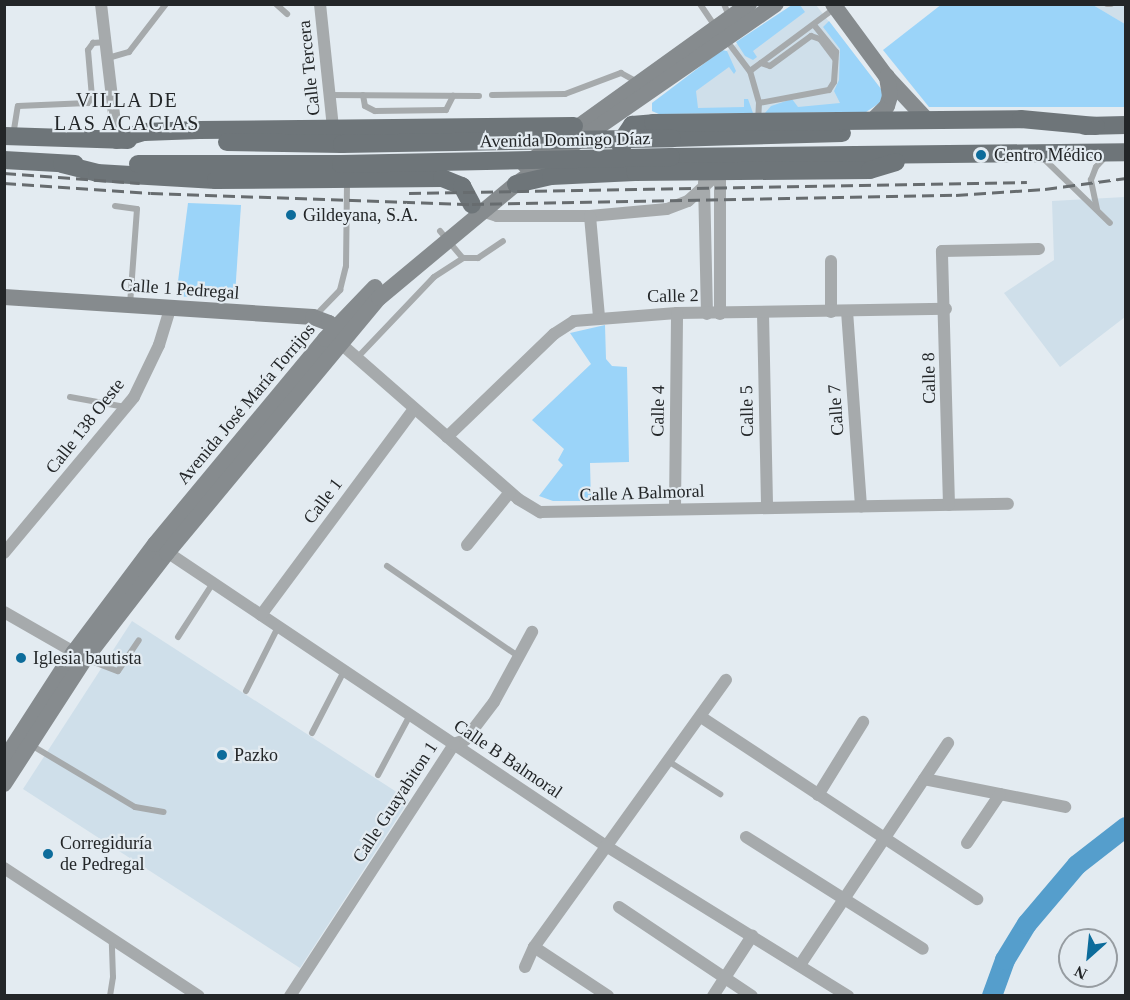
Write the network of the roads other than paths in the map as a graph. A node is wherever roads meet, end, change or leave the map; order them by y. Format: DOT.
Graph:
graph roads {
  1 [pos="101,4"];
  2 [pos="166,4"];
  3 [pos="276,4"];
  4 [pos="320,4"];
  5 [pos="700,4"];
  6 [pos="749,4"];
  7 [pos="776,4"];
  8 [pos="834,6"];
  9 [pos="287,14"];
  10 [pos="724,23"];
  11 [pos="814,25"];
  12 [pos="106,42"];
  13 [pos="108,58"];
  14 [pos="835,59"];
  15 [pos="761,63"];
  16 [pos="750,71"];
  17 [pos="886,76"];
  18 [pos="641,87"];
  19 [pos="330,95"];
  20 [pos="363,95"];
  21 [pos="492,95"];
  22 [pos="453,96"];
  23 [pos="478,96"];
  24 [pos="759,103"];
  25 [pos="927,120"];
  26 [pos="872,121"];
  27 [pos="758,122"];
  28 [pos="653,123"];
  29 [pos="1125,125"];
  30 [pos="443,126"];
  31 [pos="574,126"];
  32 [pos="1096,126"];
  33 [pos="9,136"];
  34 [pos="338,136"];
  35 [pos="117,140"];
  36 [pos="1118,152"];
  37 [pos="1039,154"];
  38 [pos="913,156"];
  39 [pos="4,160"];
  40 [pos="344,172"];
  41 [pos="635,172"];
  42 [pos="442,178"];
  43 [pos="710,178"];
  44 [pos="516,184"];
  45 [pos="115,206"];
  46 [pos="477,208"];
  47 [pos="1097,209"];
  48 [pos="590,216"];
  49 [pos="1110,223"];
  50 [pos="443,235"];
  51 [pos="503,242"];
  52 [pos="1039,249"];
  53 [pos="463,258"];
  54 [pos="831,261"];
  55 [pos="4,297"];
  56 [pos="130,305"];
  57 [pos="171,309"];
  58 [pos="946,309"];
  59 [pos="847,311"];
  60 [pos="831,312"];
  61 [pos="677,313"];
  62 [pos="763,313"];
  63 [pos="706,314"];
  64 [pos="720,314"];
  65 [pos="313,317"];
  66 [pos="599,317"];
  67 [pos="337,336"];
  68 [pos="356,359"];
  69 [pos="70,397"];
  70 [pos="125,407"];
  71 [pos="414,408"];
  72 [pos="447,437"];
  73 [pos="510,492"];
  74 [pos="1008,504"];
  75 [pos="949,505"];
  76 [pos="861,507"];
  77 [pos="767,508"];
  78 [pos="675,509"];
  79 [pos="467,545"];
  80 [pos="161,548"];
  81 [pos="4,553"];
  82 [pos="387,566"];
  83 [pos="213,583"];
  84 [pos="4,612"];
  85 [pos="261,615"];
  86 [pos="278,626"];
  87 [pos="532,632"];
  88 [pos="178,637"];
  89 [pos="139,640"];
  90 [pos="80,656"];
  91 [pos="519,656"];
  92 [pos="344,671"];
  93 [pos="726,680"];
  94 [pos="246,691"];
  95 [pos="410,715"];
  96 [pos="701,717"];
  97 [pos="863,722"];
  98 [pos="312,733"];
  99 [pos="948,743"];
  100 [pos="31,744"];
  101 [pos="454,744"];
  102 [pos="4,760"];
  103 [pos="668,761"];
  104 [pos="378,775"];
  105 [pos="924,779"];
  106 [pos="4,784"];
  107 [pos="720,794"];
  108 [pos="1000,794"];
  109 [pos="818,795"];
  110 [pos="1065,807"];
  111 [pos="165,812"];
  112 [pos="746,837"];
  113 [pos="885,838"];
  114 [pos="967,843"];
  115 [pos="606,846"];
  116 [pos="4,868"];
  117 [pos="977,898"];
  118 [pos="844,899"];
  119 [pos="619,907"];
  120 [pos="752,936"];
  121 [pos="112,939"];
  122 [pos="534,947"];
  123 [pos="923,950"];
  124 [pos="800,965"];
  125 [pos="525,967"];
  126 [pos="725,977"];
  127 [pos="110,996"];
  128 [pos="199,996"];
  129 [pos="290,996"];
  130 [pos="608,996"];
  131 [pos="712,996"];
  132 [pos="752,996"];
  133 [pos="848,996"];
  1 -- 12 [label="street"];
  2 -- 13 [label="lane"];
  3 -- 9 [label="lane"];
  4 -- 19 [label="street, Calle Tercera"];
  5 -- 10 [label="lane"];
  6 -- 10 [label="main road"];
  7 -- 10 [label="main road"];
  8 -- 11 [label="lane"];
  8 -- 17 [label="main road"];
  10 -- 16 [label="lane"];
  10 -- 18 [label="main road"];
  11 -- 14 [label="lane"];
  11 -- 15 [label="lane"];
  12 -- 13 [label="street"];
  12 -- 33 [label="lane"];
  13 -- 35 [label="street"];
  14 -- 15 [label="lane"];
  14 -- 24 [label="lane"];
  15 -- 16 [label="lane"];
  16 -- 24 [label="lane"];
  17 -- 25 [label="main road"];
  17 -- 26 [label="main road"];
  18 -- 21 [label="lane"];
  18 -- 28 [label="main road"];
  18 -- 31 [label="main road, Avenida José María Torrijos"];
  18 -- 44 [label="main road, Avenida José María Torrijos"];
  19 -- 20 [label="lane"];
  19 -- 34 [label="street, Calle Tercera"];
  20 -- 22 [label="lane"];
  20 -- 22 [label="lane"];
  22 -- 23 [label="lane"];
  24 -- 27 [label="lane"];
  25 -- 26 [label="main road"];
  25 -- 32 [label="main road"];
  26 -- 27 [label="main road"];
  27 -- 28 [label="main road"];
  28 -- 41 [label="main road"];
  29 -- 32 [label="main road, Avenida Domingo Díaz"];
  30 -- 31 [label="main road"];
  30 -- 34 [label="main road"];
  30 -- 42 [label="main road"];
  31 -- 46 [label="main road, Avenida José María Torrijos"];
  32 -- 34 [label="main road, Avenida Domingo Díaz, bridge"];
  33 -- 35 [label="main road, Avenida Domingo Díaz"];
  34 -- 35 [label="main road, Avenida Domingo Díaz"];
  36 -- 37 [label="main road, Avenida Domingo Díaz"];
  36 -- 47 [label="lane"];
  37 -- 38 [label="main road, Avenida Domingo Díaz"];
  37 -- 47 [label="lane"];
  38 -- 40 [label="main road, Avenida Domingo Díaz, bridge"];
  38 -- 43 [label="main road"];
  39 -- 40 [label="main road, Avenida Domingo Díaz"];
  40 -- 42 [label="main road"];
  40 -- 65 [label="lane"];
  41 -- 43 [label="main road"];
  41 -- 44 [label="main road"];
  42 -- 46 [label="main road"];
  43 -- 48 [label="street"];
  43 -- 63 [label="street"];
  43 -- 64 [label="street"];
  44 -- 46 [label="main road, Avenida José María Torrijos"];
  45 -- 56 [label="lane"];
  46 -- 48 [label="street"];
  46 -- 50 [label="main road, Avenida José María Torrijos"];
  47 -- 49 [label="lane"];
  48 -- 66 [label="street"];
  50 -- 53 [label="lane"];
  50 -- 67 [label="main road, Avenida José María Torrijos"];
  51 -- 53 [label="lane"];
  52 -- 58 [label="street, Calle 8"];
  53 -- 68 [label="lane"];
  54 -- 60 [label="street"];
  55 -- 56 [label="main road, Calle 1 Pedregal"];
  56 -- 57 [label="main road, Calle 1 Pedregal"];
  57 -- 65 [label="main road, Calle 1 Pedregal"];
  57 -- 70 [label="street, Calle 138 Oeste"];
  58 -- 59 [label="street, Calle 2"];
  58 -- 75 [label="street, Calle 8"];
  59 -- 60 [label="street, Calle 2"];
  59 -- 76 [label="street, Calle 7"];
  60 -- 62 [label="street, Calle 2"];
  61 -- 63 [label="street, Calle 2"];
  61 -- 66 [label="street, Calle 2"];
  61 -- 78 [label="street, Calle 4"];
  62 -- 64 [label="street, Calle 2"];
  62 -- 77 [label="street, Calle 5"];
  63 -- 64 [label="street, Calle 2"];
  65 -- 67 [label="main road, Calle 1 Pedregal"];
  66 -- 72 [label="street, Calle 2"];
  67 -- 68 [label="street, Calle A Balmoral"];
  67 -- 80 [label="main road, Avenida José María Torrijos"];
  68 -- 71 [label="street, Calle A Balmoral"];
  69 -- 70 [label="lane"];
  70 -- 81 [label="street, Calle 138 Oeste"];
  71 -- 72 [label="street, Calle A Balmoral"];
  71 -- 85 [label="street, Calle 1"];
  72 -- 73 [label="street, Calle A Balmoral"];
  73 -- 78 [label="street, Calle A Balmoral"];
  73 -- 79 [label="street"];
  74 -- 75 [label="street, Calle A Balmoral"];
  75 -- 76 [label="street, Calle A Balmoral"];
  76 -- 77 [label="street, Calle A Balmoral"];
  77 -- 78 [label="street, Calle A Balmoral"];
  80 -- 83 [label="street, Calle B Balmoral"];
  80 -- 90 [label="main road, Avenida José María Torrijos"];
  82 -- 91 [label="lane"];
  83 -- 85 [label="street, Calle B Balmoral"];
  83 -- 88 [label="lane"];
  84 -- 90 [label="street"];
  85 -- 86 [label="street, Calle B Balmoral"];
  86 -- 92 [label="street, Calle B Balmoral"];
  86 -- 94 [label="lane"];
  87 -- 91 [label="street, Calle Guayabiton 1"];
  89 -- 90 [label="lane"];
  90 -- 100 [label="main road, Avenida José María Torrijos"];
  90 -- 102 [label="main road, Avenida José María Torrijos"];
  91 -- 101 [label="street, Calle Guayabiton 1"];
  92 -- 95 [label="street, Calle B Balmoral"];
  92 -- 98 [label="lane"];
  93 -- 96 [label="street"];
  95 -- 101 [label="street, Calle B Balmoral"];
  95 -- 104 [label="lane"];
  96 -- 103 [label="street"];
  96 -- 109 [label="street"];
  97 -- 109 [label="street"];
  99 -- 105 [label="street"];
  100 -- 106 [label="main road, Avenida José María Torrijos"];
  100 -- 111 [label="lane"];
  101 -- 115 [label="street, Calle B Balmoral"];
  101 -- 129 [label="street, Calle Guayabiton 1"];
  103 -- 107 [label="lane"];
  103 -- 115 [label="street"];
  105 -- 108 [label="street"];
  105 -- 113 [label="street"];
  108 -- 110 [label="street"];
  108 -- 114 [label="street"];
  109 -- 113 [label="street"];
  112 -- 118 [label="street"];
  113 -- 117 [label="street"];
  113 -- 118 [label="street"];
  115 -- 120 [label="street, Calle B Balmoral"];
  115 -- 122 [label="street"];
  116 -- 121 [label="street"];
  118 -- 123 [label="street"];
  118 -- 124 [label="street"];
  119 -- 126 [label="street"];
  120 -- 124 [label="street, Calle B Balmoral"];
  120 -- 126 [label="street"];
  121 -- 127 [label="lane"];
  121 -- 128 [label="street"];
  122 -- 125 [label="street"];
  122 -- 130 [label="street"];
  124 -- 133 [label="street, Calle B Balmoral"];
  126 -- 131 [label="street"];
  126 -- 132 [label="street"];
}
